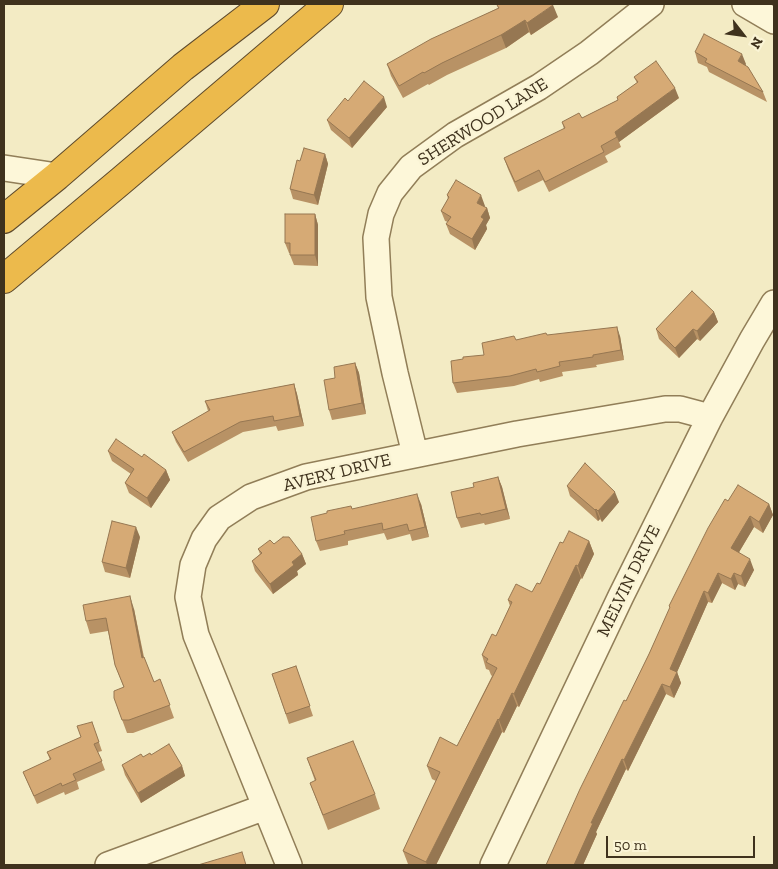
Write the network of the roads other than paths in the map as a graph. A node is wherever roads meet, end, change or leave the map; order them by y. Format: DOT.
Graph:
graph roads {
  1 [pos="265,4"];
  2 [pos="329,4"];
  3 [pos="652,4"];
  4 [pos="745,4"];
  5 [pos="774,21"];
  6 [pos="4,168"];
  7 [pos="57,176"];
  8 [pos="87,209"];
  9 [pos="4,220"];
  10 [pos="4,228"];
  11 [pos="4,257"];
  12 [pos="4,278"];
  13 [pos="774,303"];
  14 [pos="710,417"];
  15 [pos="415,454"];
  16 [pos="265,807"];
  17 [pos="108,865"];
  18 [pos="288,865"];
  19 [pos="493,865"];
  1 -- 7 [label="highway"];
  2 -- 8 [label="highway"];
  3 -- 15 [label="street, SHERWOOD LANE"];
  4 -- 5 [label="street"];
  6 -- 7 [label="street"];
  7 -- 9 [label="highway"];
  7 -- 10 [label="highway"];
  8 -- 11 [label="highway"];
  8 -- 12 [label="highway"];
  13 -- 14 [label="street, MELVIN DRIVE"];
  14 -- 15 [label="street, AVERY DRIVE"];
  14 -- 19 [label="street, MELVIN DRIVE"];
  15 -- 16 [label="street, AVERY DRIVE"];
  16 -- 17 [label="street"];
  16 -- 18 [label="street, AVERY DRIVE"];
}
